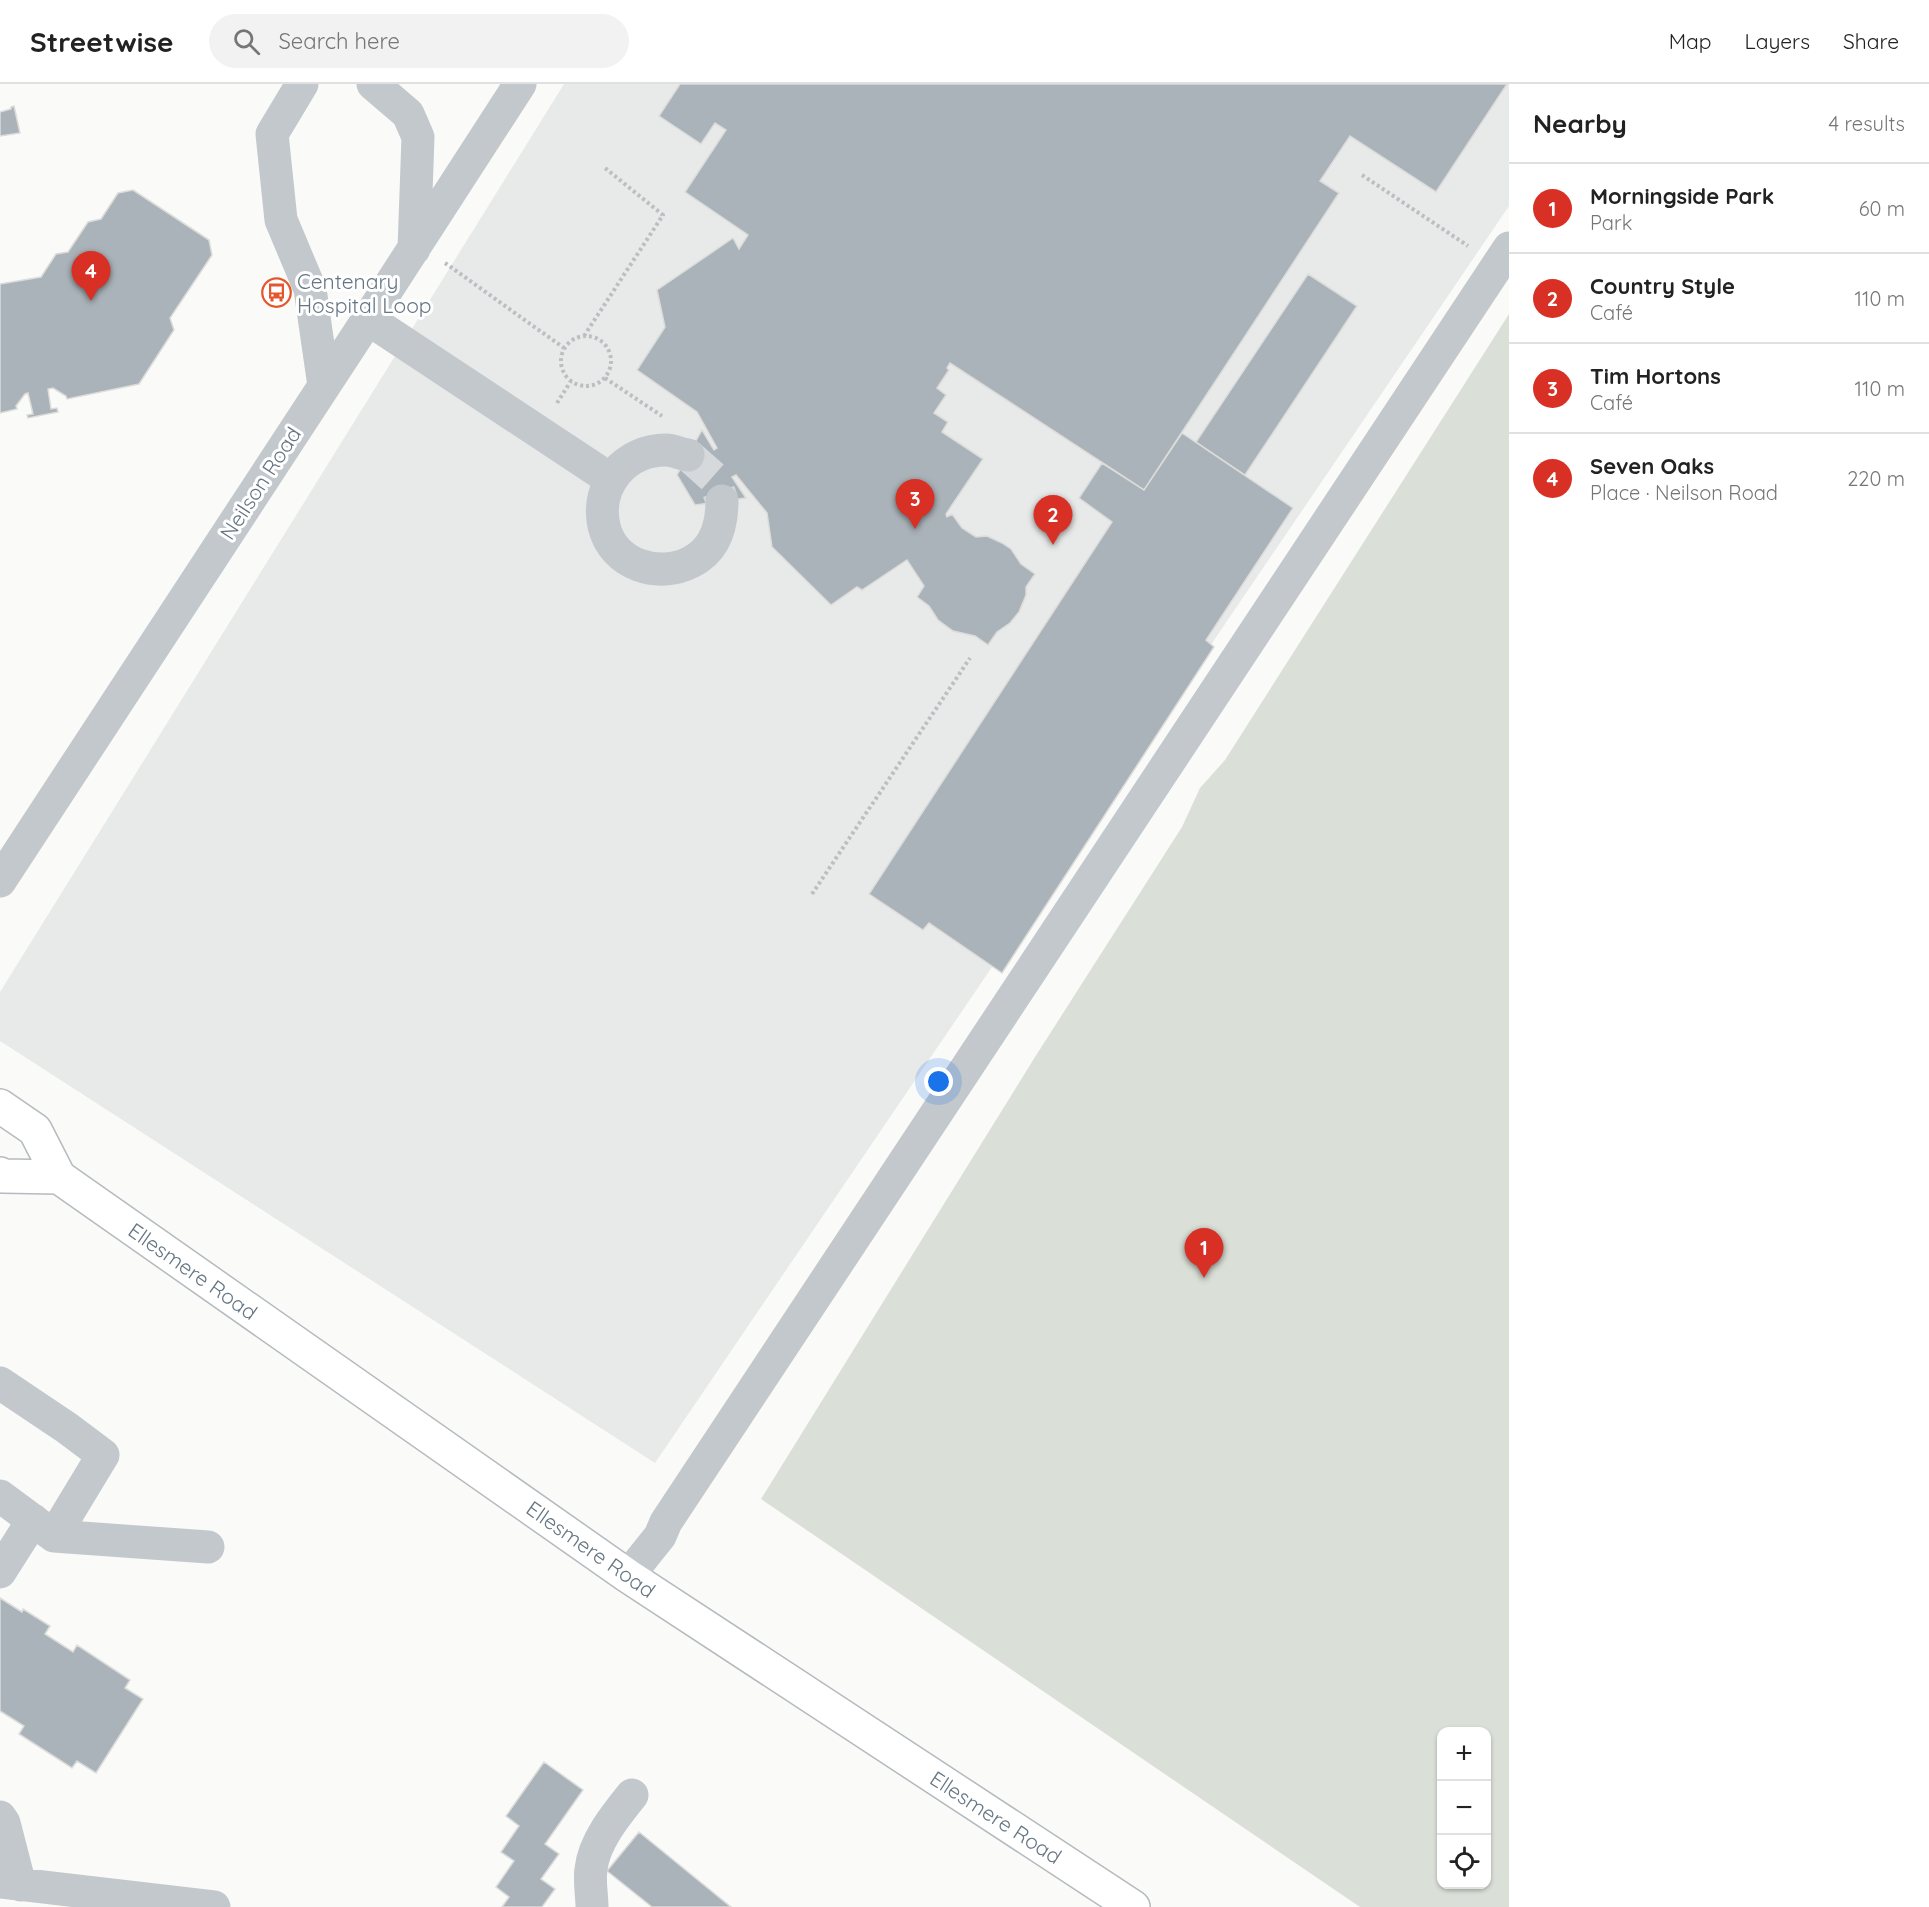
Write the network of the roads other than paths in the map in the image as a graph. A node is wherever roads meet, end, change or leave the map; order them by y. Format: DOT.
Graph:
graph roads {
  1 [pos="302,84"];
  2 [pos="373,84"];
  3 [pos="520,84"];
  4 [pos="415,247"];
  5 [pos="1503,257"];
  6 [pos="368,319"];
  7 [pos="324,386"];
  8 [pos="684,454"];
  9 [pos="610,479"];
  10 [pos="722,501"];
  11 [pos="0,881"];
  12 [pos="0,1106"];
  13 [pos="0,1174"];
  14 [pos="59,1177"];
  15 [pos="0,1383"];
  16 [pos="0,1496"];
  17 [pos="44,1528"];
  18 [pos="208,1547"];
  19 [pos="0,1572"];
  20 [pos="628,1576"];
  21 [pos="632,1795"];
  22 [pos="0,1817"];
  23 [pos="10,1884"];
  24 [pos="54,1897"];
  25 [pos="214,1907"];
  26 [pos="592,1907"];
  27 [pos="1133,1907"];
  1 -- 7 [label="street"];
  2 -- 4 [label="street"];
  3 -- 4 [label="street, Neilson Road"];
  4 -- 6 [label="street, Neilson Road"];
  5 -- 20 [label="street"];
  6 -- 7 [label="street, Neilson Road"];
  6 -- 9 [label="street"];
  7 -- 11 [label="street, Neilson Road"];
  8 -- 9 [label="street"];
  9 -- 10 [label="street"];
  12 -- 14 [label="main road, Ellesmere Road"];
  13 -- 14 [label="main road"];
  14 -- 20 [label="main road, Ellesmere Road"];
  15 -- 17 [label="street"];
  16 -- 17 [label="street"];
  17 -- 18 [label="street"];
  17 -- 19 [label="street"];
  20 -- 27 [label="main road, Ellesmere Road"];
  21 -- 26 [label="street"];
  22 -- 23 [label="street"];
  23 -- 24 [label="street"];
  24 -- 25 [label="street"];
}
